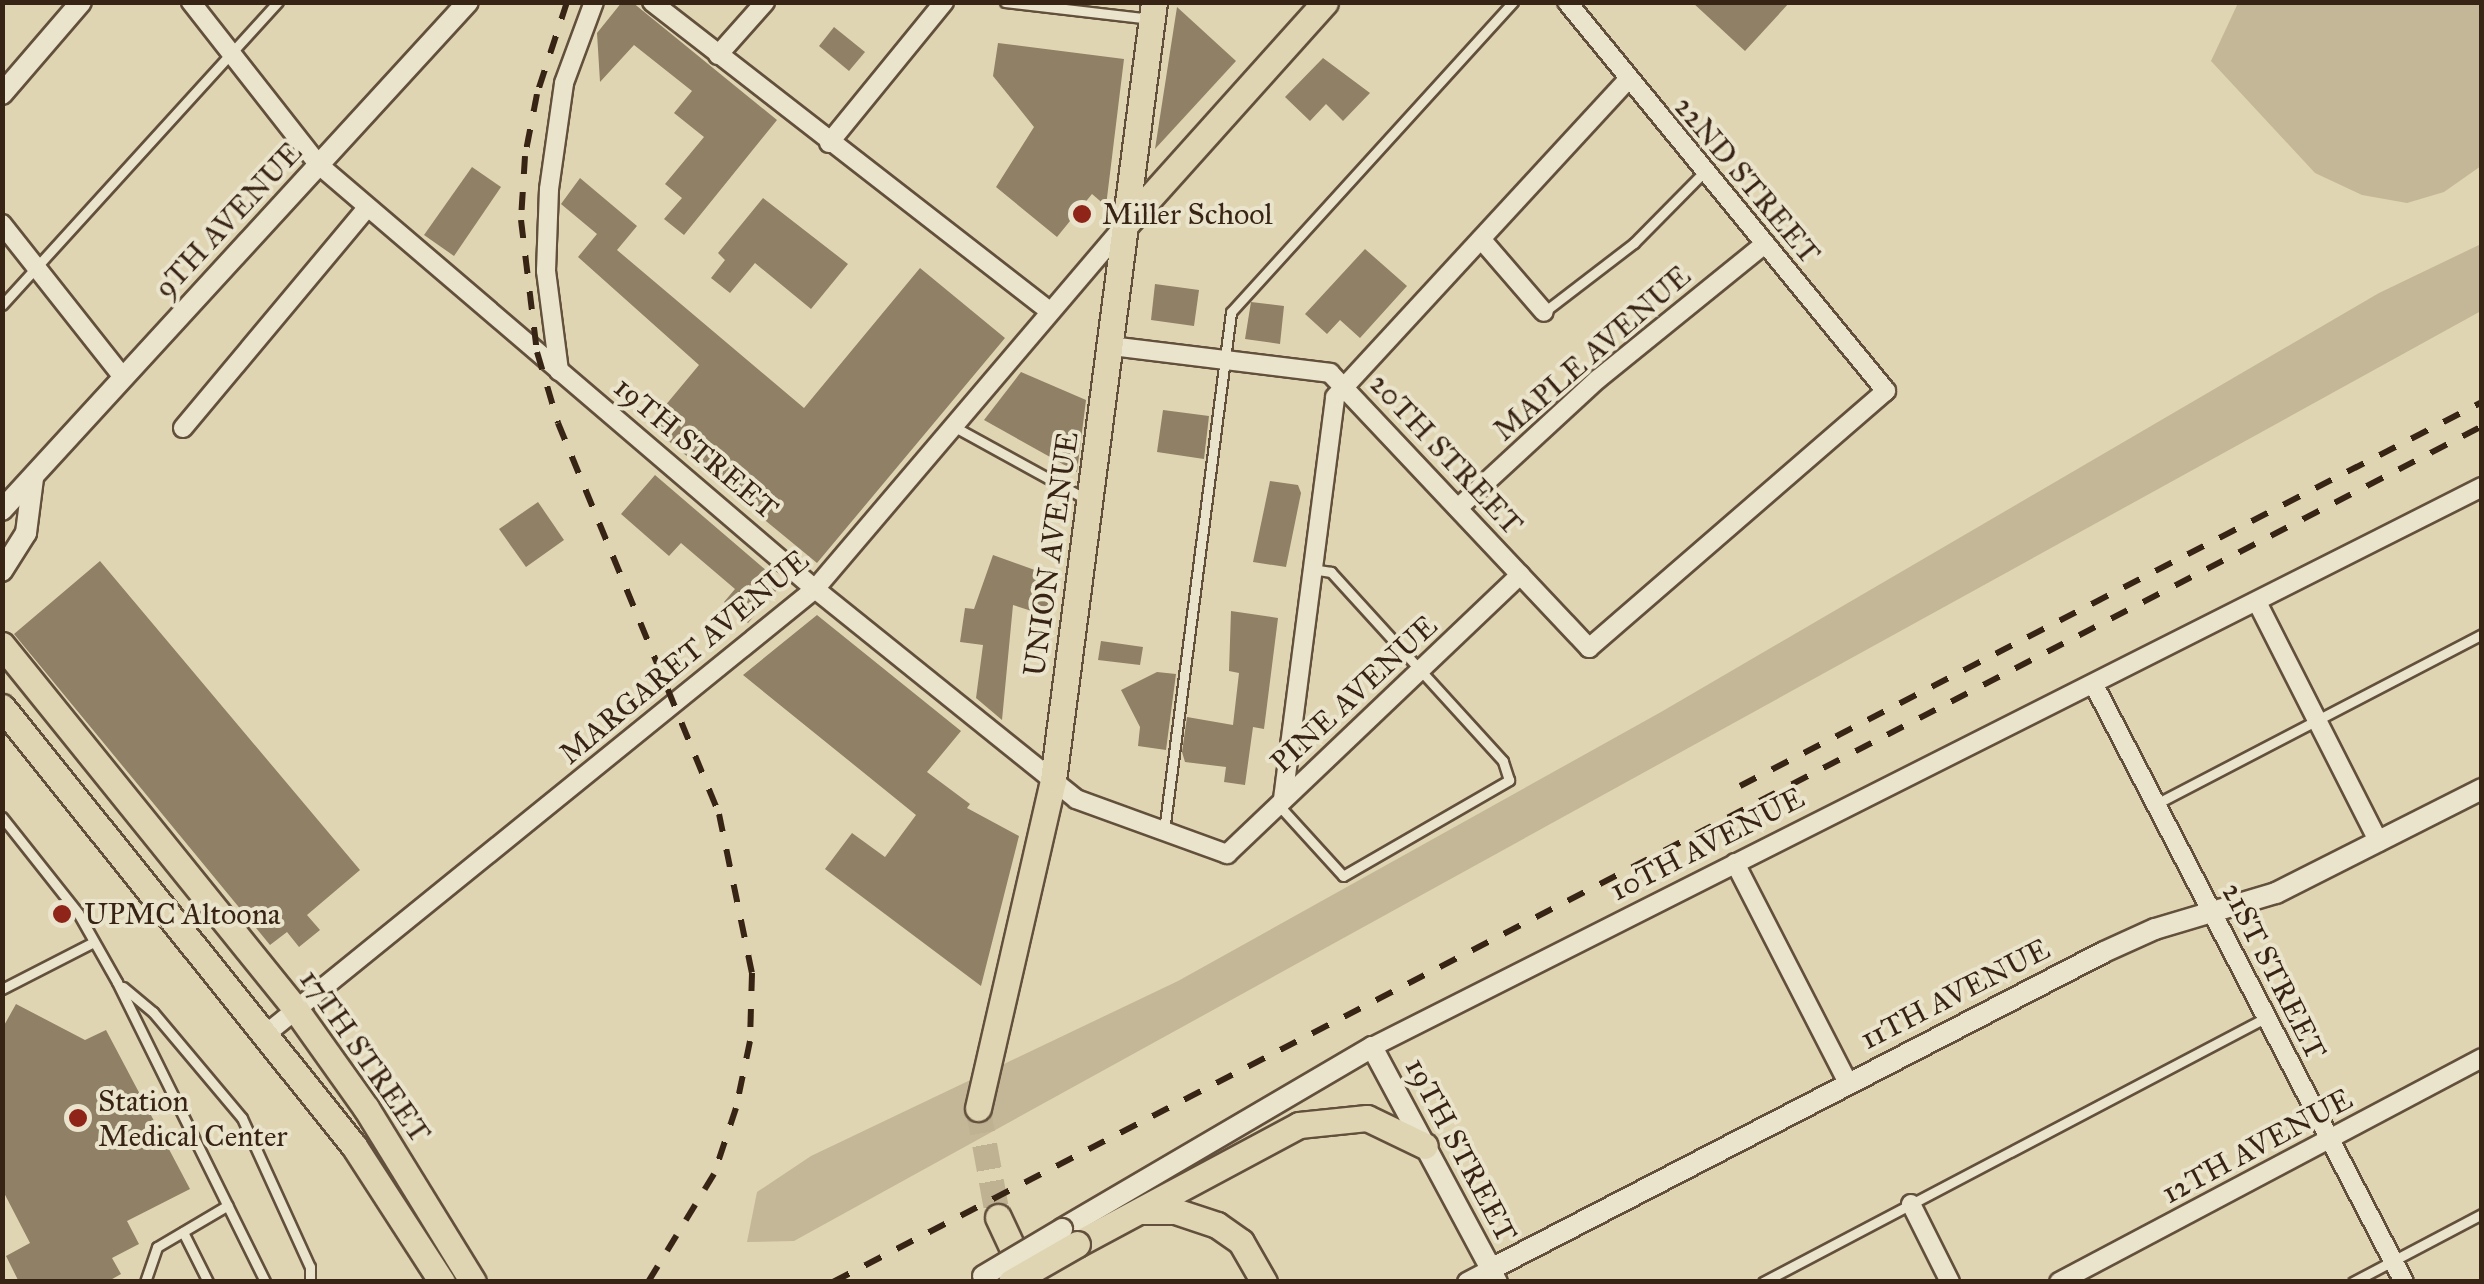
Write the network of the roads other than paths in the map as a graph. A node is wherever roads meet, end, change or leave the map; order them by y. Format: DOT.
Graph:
graph roads {
  1 [pos="80,2"];
  2 [pos="191,2"];
  3 [pos="278,2"];
  4 [pos="468,2"];
  5 [pos="594,2"];
  6 [pos="652,2"];
  7 [pos="766,2"];
  8 [pos="944,2"];
  9 [pos="1005,2"];
  10 [pos="1325,2"];
  11 [pos="1513,2"];
  12 [pos="1567,2"];
  13 [pos="1153,11"];
  14 [pos="232,54"];
  15 [pos="718,55"];
  16 [pos="1628,80"];
  17 [pos="2,94"];
  18 [pos="829,143"];
  19 [pos="319,165"];
  20 [pos="1705,171"];
  21 [pos="367,208"];
  22 [pos="2,224"];
  23 [pos="1126,224"];
  24 [pos="1482,239"];
  25 [pos="1765,244"];
  26 [pos="36,266"];
  27 [pos="2,305"];
  28 [pos="1048,310"];
  29 [pos="1544,312"];
  30 [pos="1111,346"];
  31 [pos="1225,360"];
  32 [pos="559,371"];
  33 [pos="123,377"];
  34 [pos="1346,386"];
  35 [pos="951,425"];
  36 [pos="183,428"];
  37 [pos="33,478"];
  38 [pos="2482,487"];
  39 [pos="1091,502"];
  40 [pos="1458,508"];
  41 [pos="2,510"];
  42 [pos="1313,569"];
  43 [pos="2,571"];
  44 [pos="1520,575"];
  45 [pos="816,589"];
  46 [pos="2257,602"];
  47 [pos="2482,634"];
  48 [pos="2,645"];
  49 [pos="1588,648"];
  50 [pos="1420,670"];
  51 [pos="2094,685"];
  52 [pos="2,707"];
  53 [pos="2316,719"];
  54 [pos="1054,780"];
  55 [pos="2482,789"];
  56 [pos="1283,800"];
  57 [pos="2156,804"];
  58 [pos="2,818"];
  59 [pos="1164,832"];
  60 [pos="2379,842"];
  61 [pos="1227,854"];
  62 [pos="1735,863"];
  63 [pos="2212,910"];
  64 [pos="94,942"];
  65 [pos="117,982"];
  66 [pos="2,989"];
  67 [pos="296,1010"];
  68 [pos="2267,1018"];
  69 [pos="266,1034"];
  70 [pos="1372,1048"];
  71 [pos="2482,1058"];
  72 [pos="1848,1081"];
  73 [pos="978,1108"];
  74 [pos="2330,1138"];
  75 [pos="1425,1146"];
  76 [pos="1911,1204"];
  77 [pos="228,1206"];
  78 [pos="1136,1211"];
  79 [pos="2482,1214"];
  80 [pos="998,1217"];
  81 [pos="183,1232"];
  82 [pos="1069,1236"];
  83 [pos="2394,1260"];
  84 [pos="1494,1275"];
  85 [pos="979,1279"];
  86 [pos="146,1282"];
  87 [pos="208,1282"];
  88 [pos="265,1282"];
  89 [pos="310,1282"];
  90 [pos="442,1282"];
  91 [pos="472,1282"];
  92 [pos="1011,1282"];
  93 [pos="1028,1282"];
  94 [pos="1264,1282"];
  95 [pos="1467,1282"];
  96 [pos="1763,1282"];
  97 [pos="1950,1282"];
  98 [pos="2059,1282"];
  99 [pos="2352,1282"];
  100 [pos="2404,1282"];
  1 -- 17 [label="street"];
  2 -- 14 [label="street, 19TH STREET"];
  3 -- 14 [label="lane"];
  4 -- 19 [label="street, 9TH AVENUE"];
  5 -- 32 [label="street"];
  6 -- 15 [label="street"];
  7 -- 15 [label="street"];
  8 -- 18 [label="street"];
  9 -- 13 [label="lane"];
  10 -- 23 [label="main road"];
  11 -- 31 [label="lane"];
  12 -- 16 [label="street, 22ND STREET"];
  13 -- 23 [label="main road, UNION AVENUE"];
  14 -- 19 [label="street, 19TH STREET"];
  14 -- 26 [label="lane"];
  15 -- 18 [label="street"];
  16 -- 20 [label="street, 22ND STREET"];
  16 -- 24 [label="street"];
  18 -- 28 [label="street"];
  19 -- 21 [label="street, 19TH STREET"];
  19 -- 33 [label="street, 9TH AVENUE"];
  20 -- 25 [label="street, 22ND STREET"];
  20 -- 29 [label="lane"];
  21 -- 32 [label="street, 19TH STREET"];
  21 -- 36 [label="street"];
  22 -- 26 [label="street"];
  23 -- 28 [label="street, MARGARET AVENUE"];
  23 -- 30 [label="main road, UNION AVENUE"];
  24 -- 29 [label="street"];
  24 -- 34 [label="street"];
  25 -- 40 [label="street, MAPLE AVENUE"];
  25 -- 49 [label="street, 22ND STREET"];
  26 -- 27 [label="lane"];
  26 -- 33 [label="street"];
  28 -- 35 [label="street, MARGARET AVENUE"];
  30 -- 31 [label="street, 20TH STREET"];
  30 -- 39 [label="main road, UNION AVENUE"];
  31 -- 34 [label="street, 20TH STREET"];
  31 -- 59 [label="lane"];
  32 -- 45 [label="street, 19TH STREET"];
  33 -- 37 [label="street, 9TH AVENUE"];
  34 -- 40 [label="street, 20TH STREET"];
  34 -- 42 [label="street"];
  35 -- 39 [label="lane"];
  35 -- 45 [label="street, MARGARET AVENUE"];
  37 -- 41 [label="street, 9TH AVENUE"];
  37 -- 43 [label="street"];
  38 -- 46 [label="street, 10TH AVENUE"];
  39 -- 54 [label="main road, UNION AVENUE"];
  40 -- 44 [label="street, 20TH STREET"];
  42 -- 50 [label="lane"];
  42 -- 56 [label="street"];
  44 -- 49 [label="street, 20TH STREET"];
  44 -- 50 [label="street, PINE AVENUE"];
  45 -- 54 [label="street, 19TH STREET"];
  45 -- 67 [label="street, MARGARET AVENUE"];
  46 -- 51 [label="street, 10TH AVENUE"];
  46 -- 53 [label="street"];
  47 -- 53 [label="lane"];
  48 -- 67 [label="main road, 17TH STREET"];
  50 -- 56 [label="street, PINE AVENUE"];
  50 -- 56 [label="lane"];
  51 -- 57 [label="street, 21ST STREET"];
  51 -- 62 [label="street, 10TH AVENUE"];
  52 -- 69 [label="main road, 17TH STREET"];
  53 -- 57 [label="lane"];
  53 -- 60 [label="street"];
  54 -- 59 [label="street, 19TH STREET"];
  54 -- 73 [label="main road, UNION AVENUE"];
  55 -- 60 [label="street, 11TH AVENUE"];
  56 -- 61 [label="street, PINE AVENUE"];
  57 -- 63 [label="street, 21ST STREET"];
  58 -- 64 [label="lane"];
  59 -- 61 [label="street, 19TH STREET"];
  60 -- 63 [label="street, 11TH AVENUE"];
  62 -- 70 [label="street, 10TH AVENUE"];
  62 -- 72 [label="street"];
  63 -- 68 [label="street, 21ST STREET"];
  63 -- 72 [label="street, 11TH AVENUE"];
  64 -- 65 [label="lane"];
  64 -- 66 [label="lane"];
  65 -- 77 [label="lane"];
  65 -- 89 [label="lane"];
  67 -- 69 [label="street, MARGARET AVENUE"];
  67 -- 91 [label="main road, 17TH STREET"];
  68 -- 74 [label="street, 21ST STREET"];
  68 -- 76 [label="lane"];
  69 -- 90 [label="main road, 17TH STREET"];
  70 -- 75 [label="street, 19TH STREET"];
  70 -- 82 [label="street, 10TH AVENUE"];
  71 -- 74 [label="street, 12TH AVENUE"];
  72 -- 84 [label="street, 11TH AVENUE"];
  74 -- 83 [label="street, 21ST STREET"];
  74 -- 98 [label="street, 12TH AVENUE"];
  75 -- 78 [label="main road"];
  75 -- 84 [label="street, 19TH STREET"];
  76 -- 96 [label="lane"];
  76 -- 97 [label="street"];
  77 -- 81 [label="lane"];
  77 -- 88 [label="lane"];
  78 -- 82 [label="main road"];
  78 -- 94 [label="main road"];
  79 -- 83 [label="lane"];
  80 -- 93 [label="main road"];
  81 -- 86 [label="lane"];
  81 -- 87 [label="lane"];
  82 -- 85 [label="street, 10TH AVENUE, bridge"];
  82 -- 92 [label="main road, bridge"];
  83 -- 99 [label="lane"];
  83 -- 100 [label="street, 21ST STREET"];
  84 -- 95 [label="street, 11TH AVENUE"];
}
